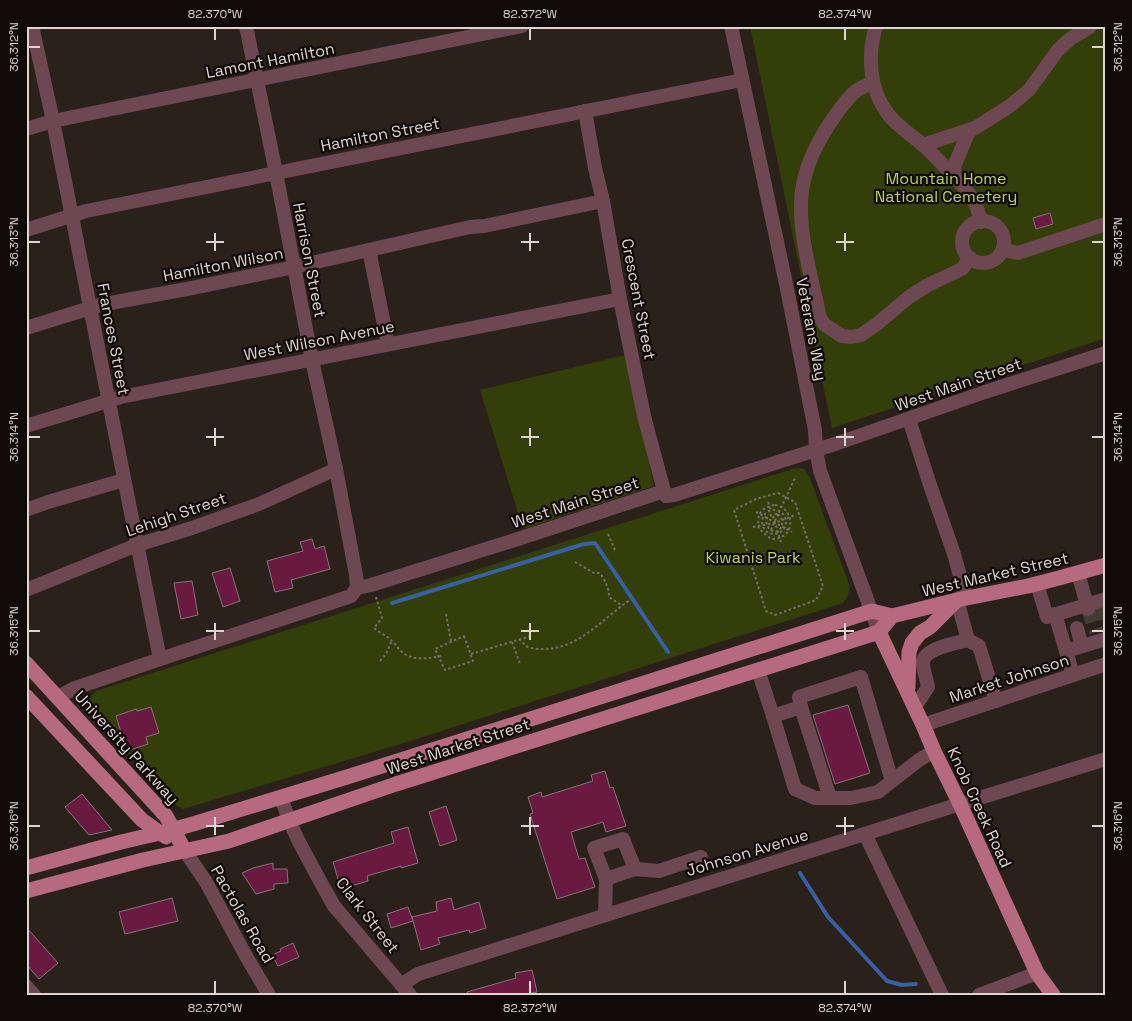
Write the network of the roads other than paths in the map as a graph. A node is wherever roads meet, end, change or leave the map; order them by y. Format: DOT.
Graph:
graph roads {
  1 [pos="33,26"];
  2 [pos="246,26"];
  3 [pos="522,26"];
  4 [pos="731,26"];
  5 [pos="876,26"];
  6 [pos="1091,26"];
  7 [pos="26,28"];
  8 [pos="257,80"];
  9 [pos="742,80"];
  10 [pos="873,82"];
  11 [pos="585,111"];
  12 [pos="53,121"];
  13 [pos="26,129"];
  14 [pos="969,131"];
  15 [pos="924,145"];
  16 [pos="276,173"];
  17 [pos="953,176"];
  18 [pos="603,201"];
  19 [pos="71,216"];
  20 [pos="981,222"];
  21 [pos="1106,224"];
  22 [pos="26,230"];
  23 [pos="369,250"];
  24 [pos="1003,250"];
  25 [pos="970,258"];
  26 [pos="294,267"];
  27 [pos="620,299"];
  28 [pos="90,308"];
  29 [pos="26,328"];
  30 [pos="388,344"];
  31 [pos="1106,353"];
  32 [pos="312,360"];
  33 [pos="108,401"];
  34 [pos="909,419"];
  35 [pos="26,426"];
  36 [pos="816,450"];
  37 [pos="336,469"];
  38 [pos="124,480"];
  39 [pos="664,491"];
  40 [pos="26,510"];
  41 [pos="137,545"];
  42 [pos="1106,565"];
  43 [pos="1078,573"];
  44 [pos="1037,584"];
  45 [pos="357,588"];
  46 [pos="26,590"];
  47 [pos="962,599"];
  48 [pos="1097,604"];
  49 [pos="872,611"];
  50 [pos="1054,614"];
  51 [pos="892,616"];
  52 [pos="1077,628"];
  53 [pos="879,632"];
  54 [pos="1100,638"];
  55 [pos="968,640"];
  56 [pos="1082,646"];
  57 [pos="1066,652"];
  58 [pos="160,659"];
  59 [pos="26,663"];
  60 [pos="1106,664"];
  61 [pos="758,670"];
  62 [pos="1073,675"];
  63 [pos="908,692"];
  64 [pos="58,697"];
  65 [pos="27,699"];
  66 [pos="996,700"];
  67 [pos="801,707"];
  68 [pos="915,707"];
  69 [pos="772,716"];
  70 [pos="924,725"];
  71 [pos="934,751"];
  72 [pos="1106,759"];
  73 [pos="818,760"];
  74 [pos="892,781"];
  75 [pos="280,797"];
  76 [pos="815,798"];
  77 [pos="830,798"];
  78 [pos="960,804"];
  79 [pos="289,820"];
  80 [pos="167,831"];
  81 [pos="865,834"];
  82 [pos="185,851"];
  83 [pos="701,857"];
  84 [pos="26,868"];
  85 [pos="635,869"];
  86 [pos="606,879"];
  87 [pos="26,890"];
  88 [pos="605,915"];
  89 [pos="1037,973"];
  90 [pos="26,986"];
  91 [pos="405,990"];
  92 [pos="34,995"];
  93 [pos="269,995"];
  94 [pos="942,995"];
  95 [pos="979,995"];
  96 [pos="1053,995"];
  1 -- 7 [label="street"];
  1 -- 12 [label="street, Frances Street"];
  2 -- 8 [label="street, Harrison Street"];
  3 -- 8 [label="street, Lamont Hamilton"];
  4 -- 9 [label="street, Veterans Way"];
  5 -- 10 [label="street"];
  6 -- 14 [label="street"];
  8 -- 12 [label="street, Lamont Hamilton"];
  8 -- 16 [label="street, Harrison Street"];
  9 -- 11 [label="street, Hamilton Street"];
  9 -- 36 [label="street, Veterans Way"];
  10 -- 15 [label="street"];
  10 -- 25 [label="street"];
  11 -- 16 [label="street, Hamilton Street"];
  11 -- 18 [label="street, Crescent Street"];
  12 -- 13 [label="street, Lamont Hamilton"];
  12 -- 19 [label="street, Frances Street"];
  14 -- 15 [label="street"];
  14 -- 17 [label="street"];
  15 -- 17 [label="street"];
  16 -- 19 [label="street, Hamilton Street"];
  16 -- 26 [label="street, Harrison Street"];
  17 -- 20 [label="street"];
  18 -- 23 [label="street, Hamilton Wilson"];
  18 -- 27 [label="street, Crescent Street"];
  19 -- 22 [label="street, Hamilton Street"];
  19 -- 28 [label="street, Frances Street"];
  20 -- 24 [label="street"];
  20 -- 25 [label="street"];
  21 -- 24 [label="street"];
  23 -- 26 [label="street, Hamilton Wilson"];
  23 -- 30 [label="street"];
  24 -- 25 [label="street"];
  26 -- 28 [label="street, Hamilton Wilson"];
  26 -- 32 [label="street, Harrison Street"];
  27 -- 30 [label="street, West Wilson Avenue"];
  27 -- 39 [label="street, Crescent Street"];
  28 -- 29 [label="street, Hamilton Wilson"];
  28 -- 33 [label="street, Frances Street"];
  30 -- 32 [label="street, West Wilson Avenue"];
  31 -- 34 [label="street, West Main Street"];
  32 -- 33 [label="street, West Wilson Avenue"];
  32 -- 37 [label="street, Harrison Street"];
  33 -- 35 [label="street, West Wilson Avenue"];
  33 -- 38 [label="street, Frances Street"];
  34 -- 36 [label="street, West Main Street"];
  34 -- 47 [label="street"];
  36 -- 39 [label="street, West Main Street"];
  36 -- 49 [label="street, Veterans Way"];
  37 -- 41 [label="street, Lehigh Street"];
  37 -- 45 [label="street, Harrison Street"];
  38 -- 40 [label="street"];
  38 -- 41 [label="street, Frances Street"];
  39 -- 45 [label="street, West Main Street"];
  41 -- 46 [label="street, Lehigh Street"];
  41 -- 58 [label="street, Frances Street"];
  42 -- 43 [label="main road, West Market Street"];
  43 -- 44 [label="main road, West Market Street"];
  43 -- 48 [label="street"];
  44 -- 47 [label="main road, West Market Street"];
  44 -- 50 [label="street"];
  45 -- 58 [label="street, West Main Street"];
  47 -- 51 [label="main road, West Market Street"];
  47 -- 55 [label="street"];
  47 -- 63 [label="main road"];
  48 -- 50 [label="street"];
  49 -- 51 [label="main road, West Market Street"];
  49 -- 53 [label="street, Veterans Way"];
  49 -- 75 [label="main road, West Market Street"];
  50 -- 57 [label="street"];
  51 -- 53 [label="main road"];
  52 -- 56 [label="street"];
  53 -- 61 [label="main road, West Market Street"];
  53 -- 63 [label="main road, Knob Creek Road"];
  54 -- 56 [label="street"];
  55 -- 66 [label="street"];
  55 -- 68 [label="street"];
  56 -- 57 [label="street"];
  57 -- 62 [label="street"];
  58 -- 64 [label="street, West Main Street"];
  59 -- 64 [label="main road, University Parkway"];
  60 -- 62 [label="street, Market Johnson"];
  61 -- 69 [label="street"];
  61 -- 79 [label="main road, West Market Street"];
  62 -- 66 [label="street, Market Johnson"];
  63 -- 68 [label="main road, Knob Creek Road"];
  64 -- 80 [label="main road, University Parkway"];
  65 -- 80 [label="main road, University Parkway"];
  66 -- 70 [label="street, Market Johnson"];
  67 -- 69 [label="street"];
  67 -- 73 [label="street"];
  67 -- 74 [label="street"];
  68 -- 70 [label="main road, Knob Creek Road"];
  69 -- 76 [label="street"];
  70 -- 71 [label="main road, Knob Creek Road"];
  71 -- 74 [label="street"];
  71 -- 78 [label="main road, Knob Creek Road"];
  72 -- 78 [label="street, Johnson Avenue"];
  73 -- 76 [label="street"];
  73 -- 77 [label="street"];
  74 -- 77 [label="street"];
  75 -- 79 [label="street, Clark Street"];
  75 -- 80 [label="main road, West Market Street"];
  76 -- 77 [label="street"];
  78 -- 81 [label="street, Johnson Avenue"];
  78 -- 89 [label="main road, Knob Creek Road"];
  79 -- 82 [label="main road, West Market Street"];
  79 -- 91 [label="street, Clark Street"];
  80 -- 82 [label="main road, University Parkway"];
  80 -- 84 [label="main road, West Market Street"];
  81 -- 88 [label="street, Johnson Avenue"];
  81 -- 94 [label="street"];
  82 -- 87 [label="main road, West Market Street"];
  82 -- 93 [label="street, Pactolas Road"];
  83 -- 85 [label="street"];
  85 -- 86 [label="street"];
  85 -- 86 [label="street"];
  86 -- 88 [label="street"];
  88 -- 91 [label="street, Johnson Avenue"];
  89 -- 95 [label="street"];
  89 -- 96 [label="main road, Knob Creek Road"];
  90 -- 92 [label="street"];
}
